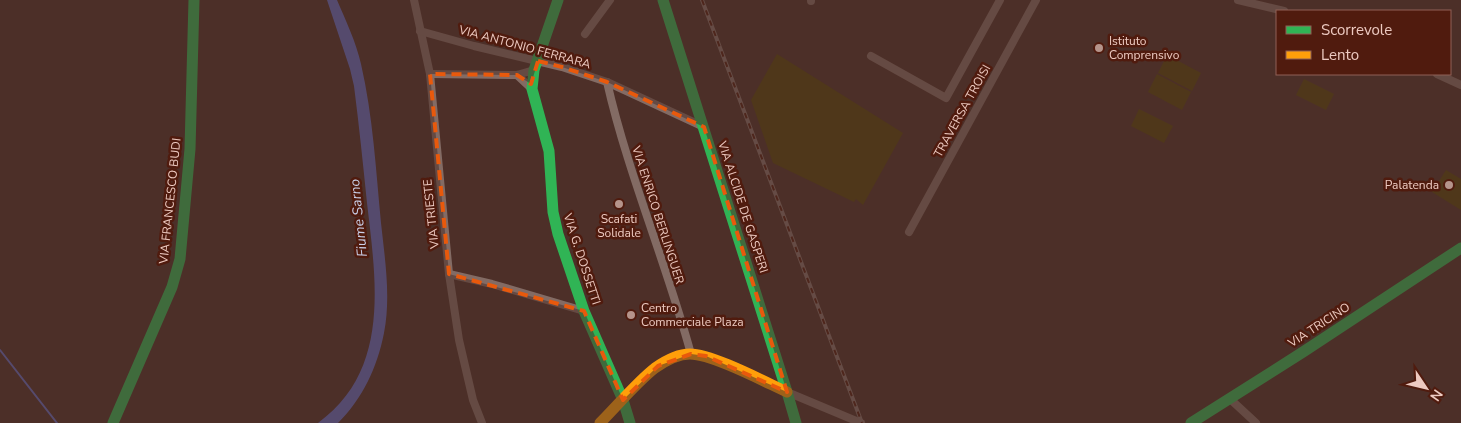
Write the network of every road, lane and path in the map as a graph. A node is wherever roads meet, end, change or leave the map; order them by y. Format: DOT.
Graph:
graph roads {
  1 [pos="194,0"];
  2 [pos="414,0"];
  3 [pos="558,0"];
  4 [pos="662,0"];
  5 [pos="1000,0"];
  6 [pos="1036,0"];
  7 [pos="1238,0"];
  8 [pos="605,2"];
  9 [pos="1280,10"];
  10 [pos="420,31"];
  11 [pos="585,34"];
  12 [pos="871,56"];
  13 [pos="536,66"];
  14 [pos="430,74"];
  15 [pos="517,75"];
  16 [pos="1439,75"];
  17 [pos="607,82"];
  18 [pos="1461,85"];
  19 [pos="532,89"];
  20 [pos="704,127"];
  21 [pos="909,232"];
  22 [pos="1461,248"];
  23 [pos="448,274"];
  24 [pos="584,311"];
  25 [pos="691,354"];
  26 [pos="787,392"];
  27 [pos="1230,398"];
  28 [pos="623,400"];
  29 [pos="113,423"];
  30 [pos="482,423"];
  31 [pos="600,423"];
  32 [pos="630,423"];
  33 [pos="796,423"];
  34 [pos="861,423"];
  35 [pos="1191,423"];
  36 [pos="1256,423"];
  1 -- 29 [label="street, VIA FRANCESCO BUDI"];
  2 -- 10 [label="street, VIA TRIESTE"];
  3 -- 13 [label="street, VIA G. DOSSETTI"];
  4 -- 20 [label="street, VIA ALCIDE DE GASPERI"];
  5 -- 12 [label="street"];
  6 -- 21 [label="street, TRAVERSA TROISI"];
  7 -- 9 [label="street"];
  8 -- 11 [label="street"];
  10 -- 13 [label="street, VIA ANTONIO FERRARA"];
  10 -- 14 [label="street, VIA TRIESTE"];
  13 -- 15 [label="street"];
  13 -- 17 [label="street, VIA ANTONIO FERRARA"];
  13 -- 19 [label="street, VIA G. DOSSETTI"];
  14 -- 15 [label="street"];
  14 -- 23 [label="street, VIA TRIESTE"];
  15 -- 19 [label="street"];
  16 -- 18 [label="street"];
  17 -- 20 [label="street, VIA ANTONIO FERRARA"];
  17 -- 25 [label="street, VIA ENRICO BERLINGUER"];
  19 -- 24 [label="street, VIA G. DOSSETTI"];
  20 -- 26 [label="street, VIA ALCIDE DE GASPERI"];
  22 -- 27 [label="street, VIA TRICINO"];
  23 -- 24 [label="street"];
  23 -- 30 [label="street, VIA TRIESTE"];
  24 -- 28 [label="street, VIA G. DOSSETTI"];
  25 -- 26 [label="street"];
  25 -- 28 [label="street"];
  26 -- 33 [label="street, VIA ALCIDE DE GASPERI"];
  26 -- 34 [label="street"];
  27 -- 35 [label="street, VIA TRICINO"];
  27 -- 36 [label="street"];
  28 -- 31 [label="street"];
  28 -- 32 [label="street, VIA G. DOSSETTI"];
}
